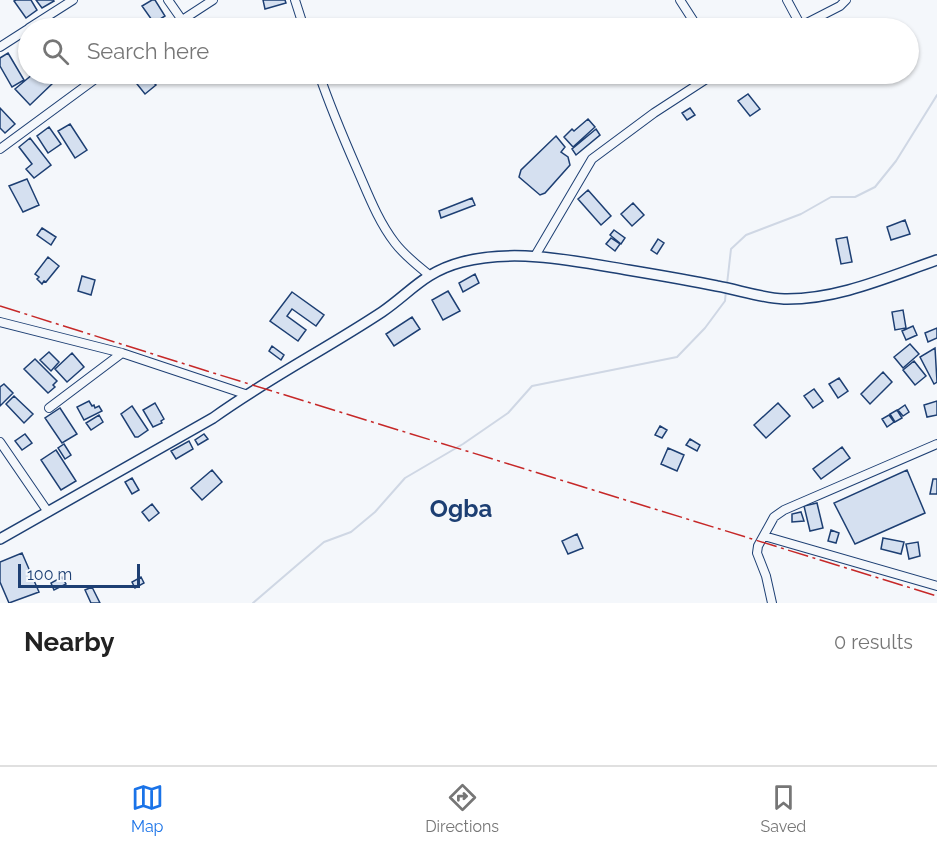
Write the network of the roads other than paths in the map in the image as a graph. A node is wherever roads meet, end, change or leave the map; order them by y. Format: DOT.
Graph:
graph roads {
  1 [pos="73,0"];
  2 [pos="168,0"];
  3 [pos="213,0"];
  4 [pos="295,0"];
  5 [pos="680,0"];
  6 [pos="787,0"];
  7 [pos="846,0"];
  8 [pos="46,18"];
  9 [pos="181,18"];
  10 [pos="185,18"];
  11 [pos="301,18"];
  12 [pos="692,18"];
  13 [pos="795,18"];
  14 [pos="817,18"];
  15 [pos="18,36"];
  16 [pos="0,47"];
  17 [pos="88,84"];
  18 [pos="322,84"];
  19 [pos="699,84"];
  20 [pos="0,149"];
  21 [pos="536,255"];
  22 [pos="937,260"];
  23 [pos="429,275"];
  24 [pos="0,322"];
  25 [pos="122,352"];
  26 [pos="245,394"];
  27 [pos="49,408"];
  28 [pos="0,442"];
  29 [pos="937,444"];
  30 [pos="48,512"];
  31 [pos="764,536"];
  32 [pos="0,539"];
  33 [pos="937,585"];
  34 [pos="772,603"];
  1 -- 8 [label="street"];
  2 -- 9 [label="street"];
  3 -- 10 [label="street"];
  4 -- 11 [label="street"];
  5 -- 12 [label="street"];
  6 -- 13 [label="street"];
  7 -- 14 [label="street"];
  15 -- 16 [label="street"];
  17 -- 20 [label="street"];
  18 -- 23 [label="street"];
  19 -- 21 [label="street"];
  21 -- 22 [label="street"];
  21 -- 23 [label="street"];
  23 -- 26 [label="street"];
  24 -- 25 [label="street"];
  25 -- 26 [label="street"];
  25 -- 27 [label="street"];
  26 -- 30 [label="street"];
  28 -- 30 [label="street"];
  29 -- 31 [label="street"];
  30 -- 32 [label="street"];
  31 -- 33 [label="street"];
  31 -- 34 [label="street"];
}
